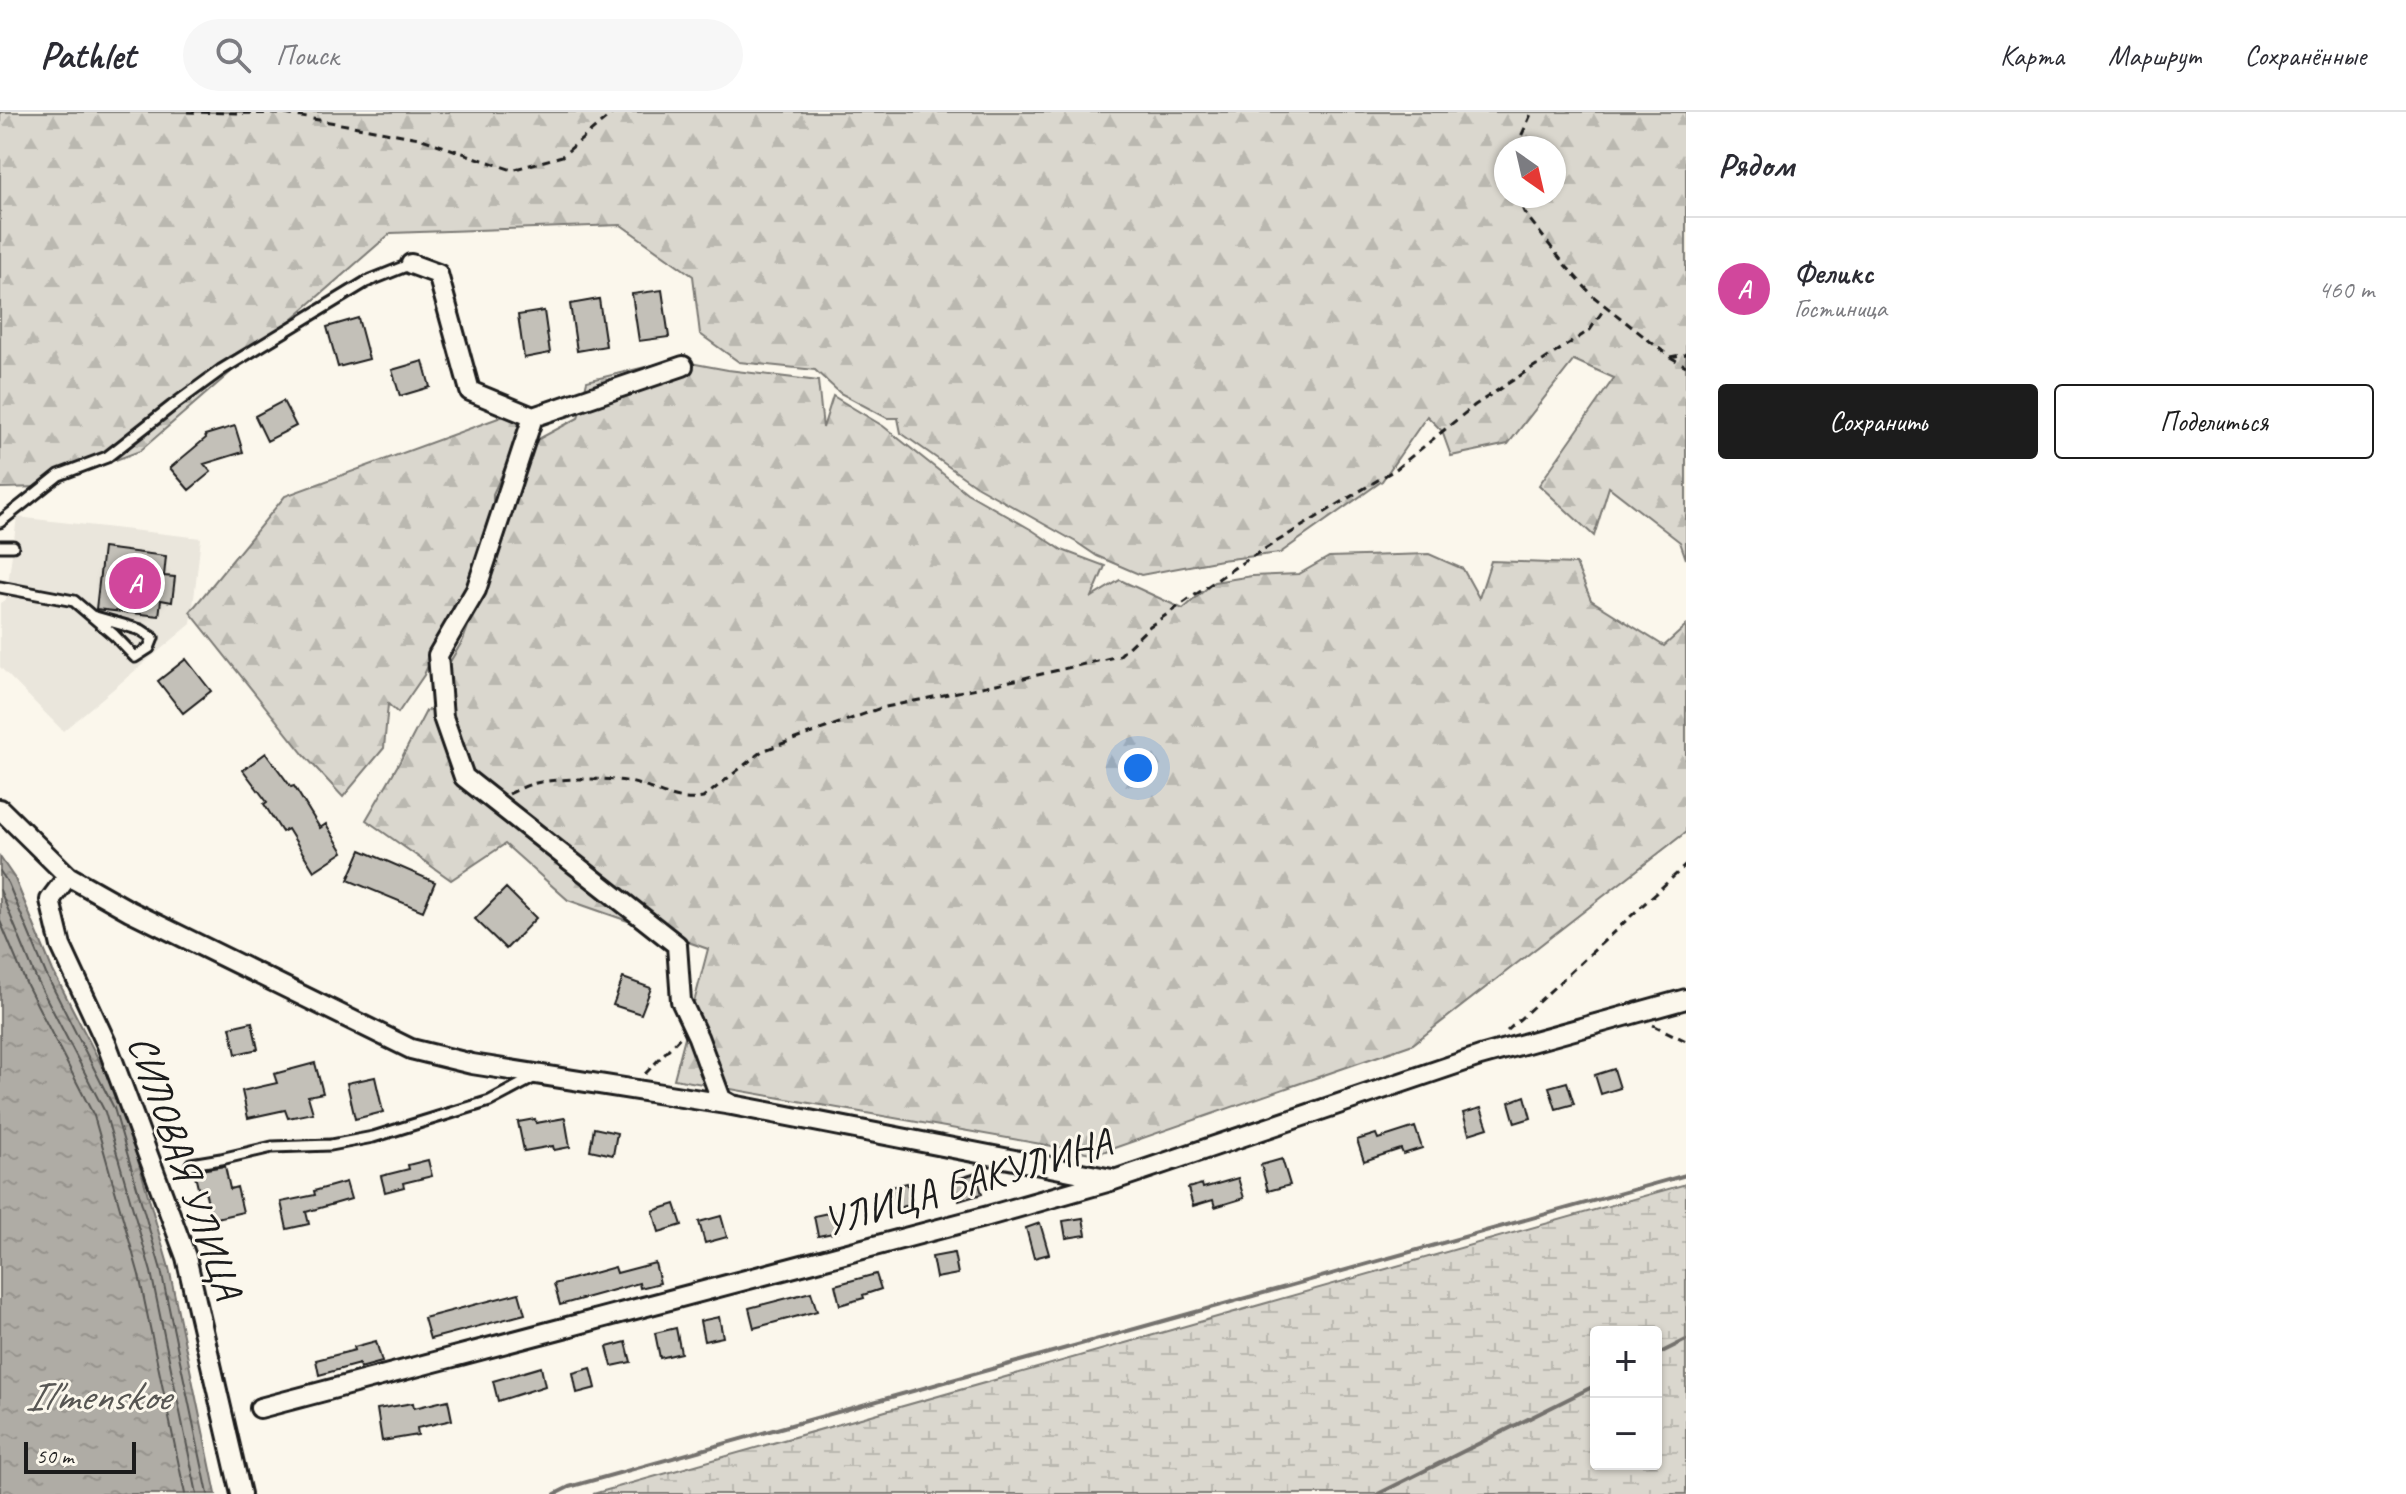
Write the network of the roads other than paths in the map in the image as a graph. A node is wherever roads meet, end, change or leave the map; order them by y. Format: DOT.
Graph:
graph roads {
  1 [pos="411,264"];
  2 [pos="683,366"];
  3 [pos="533,417"];
  4 [pos="0,522"];
  5 [pos="0,546"];
  6 [pos="13,546"];
  7 [pos="0,587"];
  8 [pos="92,616"];
  9 [pos="0,809"];
  10 [pos="68,876"];
  11 [pos="1686,999"];
  12 [pos="538,1076"];
  13 [pos="732,1105"];
  14 [pos="191,1164"];
  15 [pos="1114,1180"];
  16 [pos="260,1408"];
  17 [pos="241,1494"];
  1 -- 3 [label="street"];
  1 -- 4 [label="lane"];
  2 -- 3 [label="street"];
  3 -- 13 [label="street"];
  5 -- 6 [label="lane"];
  7 -- 8 [label="lane"];
  8 -- 8 [label="lane"];
  9 -- 10 [label="street"];
  10 -- 12 [label="street"];
  10 -- 17 [label="street, СИЛОВАЯ УЛИЦА"];
  11 -- 15 [label="street, УЛИЦА БАКУЛИНА"];
  12 -- 13 [label="street"];
  12 -- 14 [label="lane"];
  13 -- 15 [label="street"];
  15 -- 16 [label="street, УЛИЦА БАКУЛИНА"];
}
